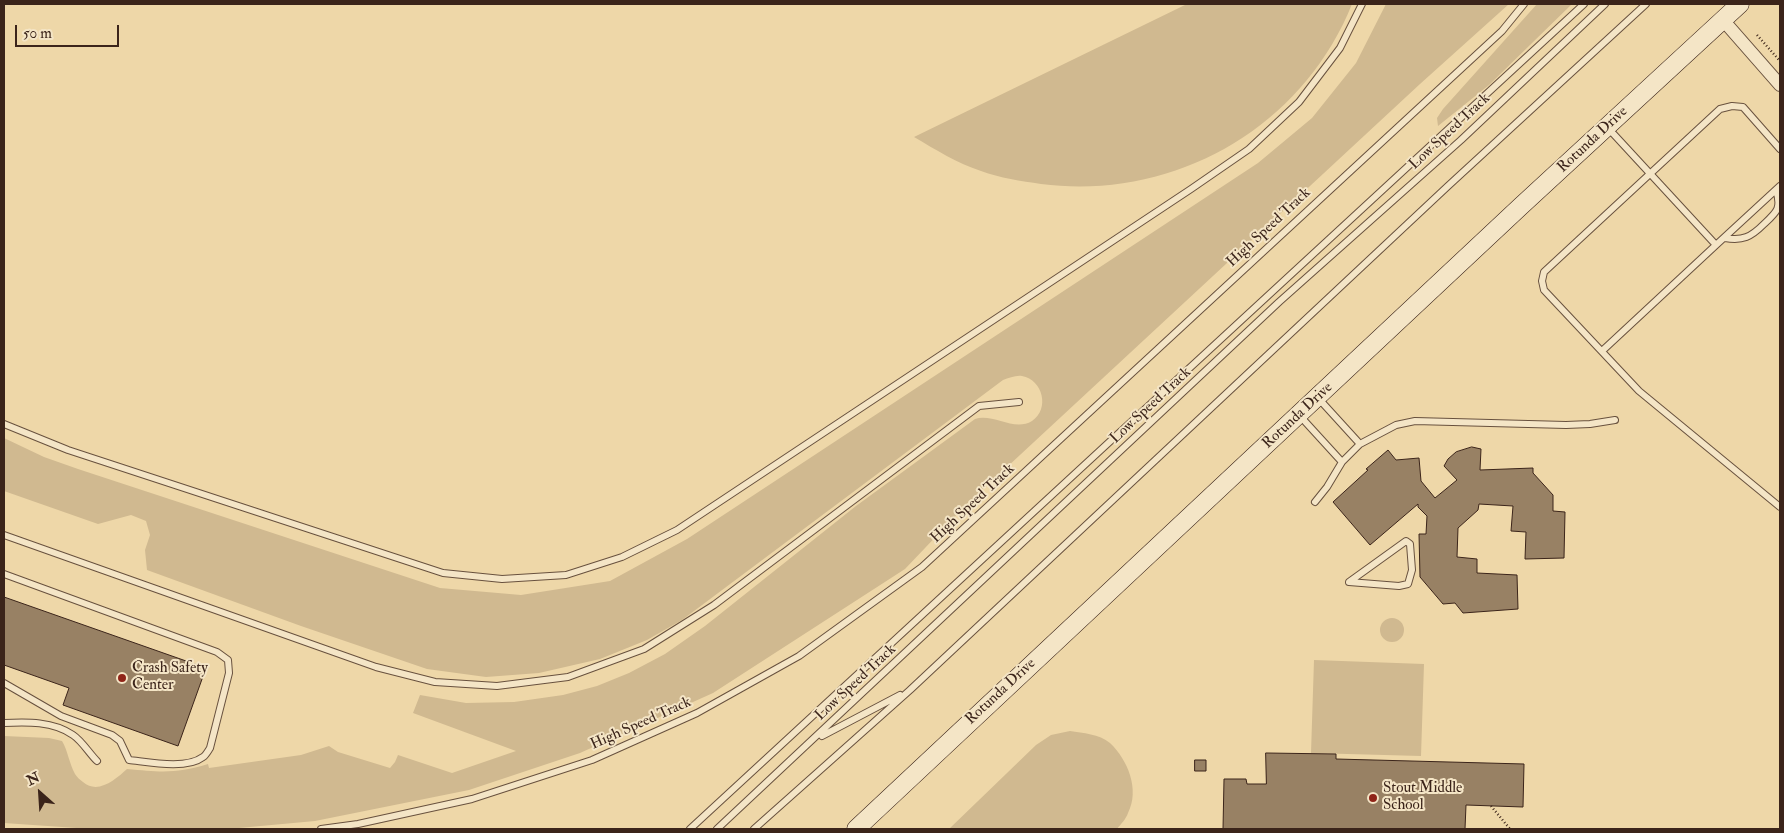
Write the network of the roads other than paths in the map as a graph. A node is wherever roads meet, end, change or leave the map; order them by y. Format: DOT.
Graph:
graph roads {
  1 [pos="1362,4"];
  2 [pos="1524,4"];
  3 [pos="1584,4"];
  4 [pos="1605,4"];
  5 [pos="1646,4"];
  6 [pos="1740,4"];
  7 [pos="1723,20"];
  8 [pos="1780,85"];
  9 [pos="1607,127"];
  10 [pos="1780,149"];
  11 [pos="1650,174"];
  12 [pos="1778,188"];
  13 [pos="1724,238"];
  14 [pos="1716,245"];
  15 [pos="1602,351"];
  16 [pos="1318,398"];
  17 [pos="1019,402"];
  18 [pos="1299,415"];
  19 [pos="1615,420"];
  20 [pos="4,424"];
  21 [pos="1360,444"];
  22 [pos="1342,462"];
  23 [pos="1315,502"];
  24 [pos="1780,507"];
  25 [pos="4,535"];
  26 [pos="4,574"];
  27 [pos="1348,582"];
  28 [pos="4,683"];
  29 [pos="910,690"];
  30 [pos="4,723"];
  31 [pos="814,740"];
  32 [pos="97,761"];
  33 [pos="321,829"];
  34 [pos="690,829"];
  35 [pos="717,829"];
  36 [pos="754,829"];
  37 [pos="856,829"];
  1 -- 20 [label="lane"];
  2 -- 33 [label="lane, High Speed Track"];
  3 -- 34 [label="lane"];
  4 -- 31 [label="lane, Low Speed Track"];
  5 -- 29 [label="lane"];
  6 -- 7 [label="main road, Rotunda Drive"];
  7 -- 8 [label="street"];
  7 -- 9 [label="main road, Rotunda Drive"];
  9 -- 11 [label="lane"];
  9 -- 16 [label="main road, Rotunda Drive"];
  10 -- 11 [label="lane"];
  11 -- 14 [label="lane"];
  11 -- 15 [label="lane"];
  12 -- 13 [label="lane"];
  12 -- 13 [label="lane"];
  13 -- 14 [label="lane"];
  14 -- 15 [label="lane"];
  15 -- 24 [label="lane"];
  16 -- 18 [label="main road, Rotunda Drive"];
  16 -- 21 [label="lane"];
  17 -- 25 [label="lane"];
  18 -- 22 [label="lane"];
  18 -- 37 [label="main road, Rotunda Drive"];
  19 -- 21 [label="lane"];
  21 -- 22 [label="lane"];
  22 -- 23 [label="lane"];
  26 -- 28 [label="lane"];
  27 -- 27 [label="lane"];
  29 -- 31 [label="lane"];
  29 -- 36 [label="lane"];
  30 -- 32 [label="lane"];
  31 -- 35 [label="lane, Low Speed Track"];
}
